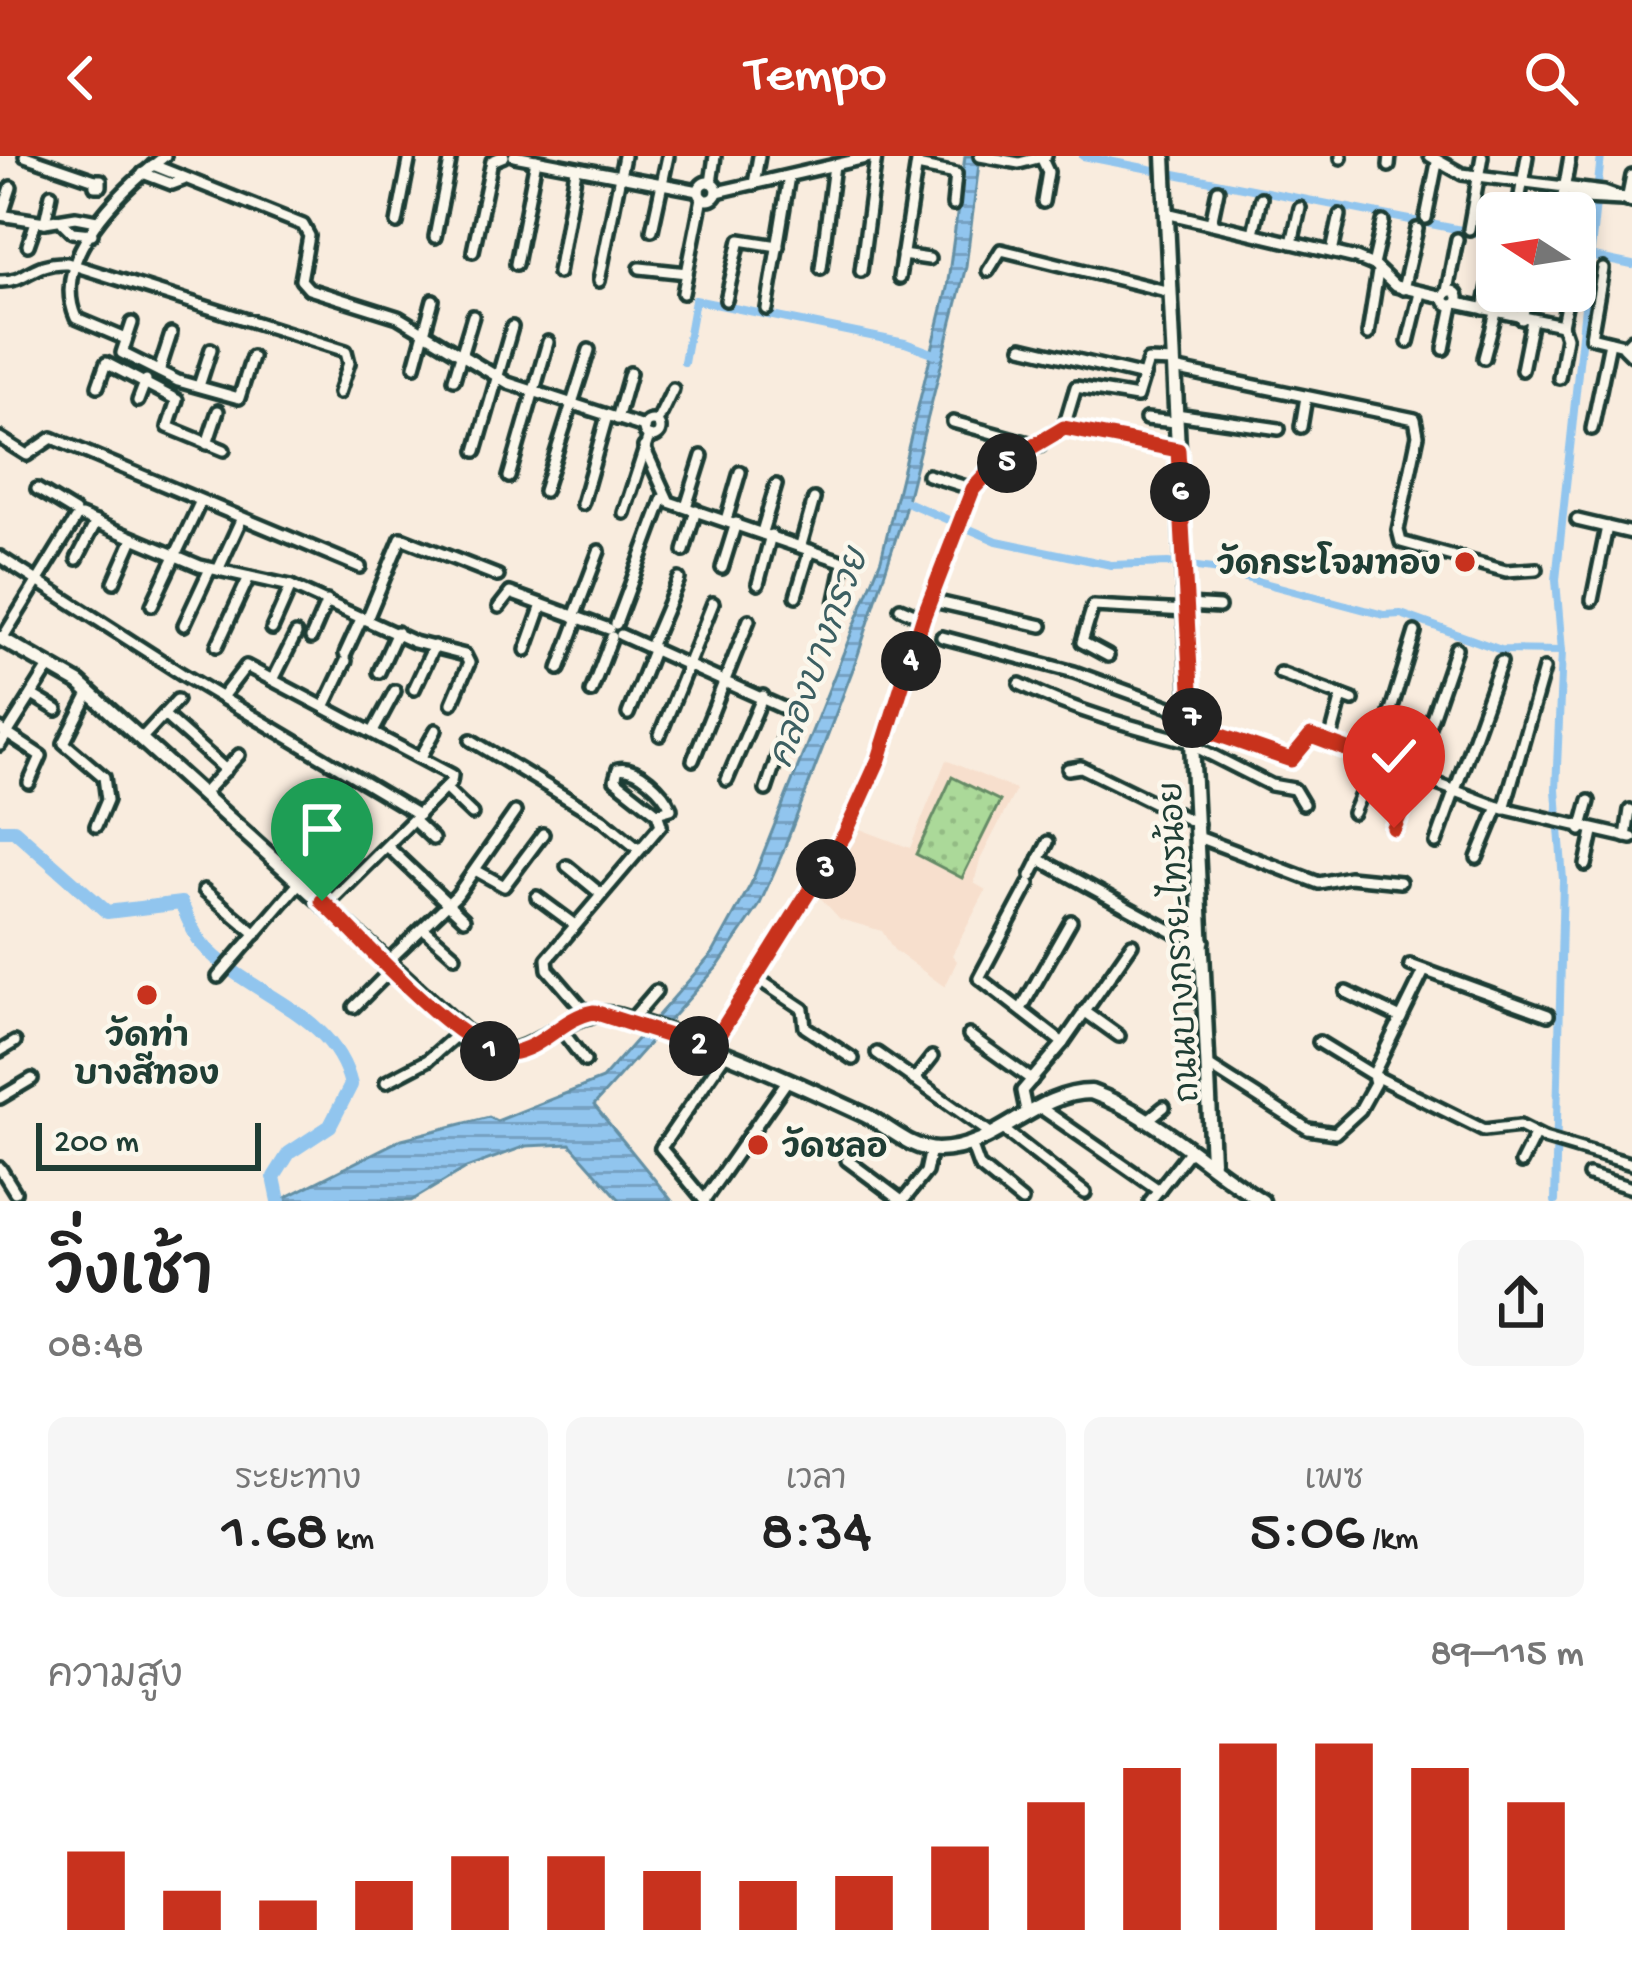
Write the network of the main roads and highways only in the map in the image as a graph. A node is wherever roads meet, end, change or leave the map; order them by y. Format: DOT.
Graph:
graph roads {
  1 [pos="1164,156"];
  2 [pos="1,638"];
  3 [pos="1214,1131"];
  4 [pos="1204,1154"];
  5 [pos="1222,1174"];
  6 [pos="1256,1200"];
  1 -- 3 [label="main road, ถนนบางกรวย-ไทรน้อย"];
  2 -- 4 [label="main road, ถนนบางกรวย-ไทรน้อย"];
  3 -- 4 [label="main road, ถนนบางกรวย-ไทรน้อย"];
  3 -- 4 [label="main road"];
  3 -- 5 [label="main road"];
  4 -- 5 [label="main road"];
  5 -- 6 [label="main road"];
}
